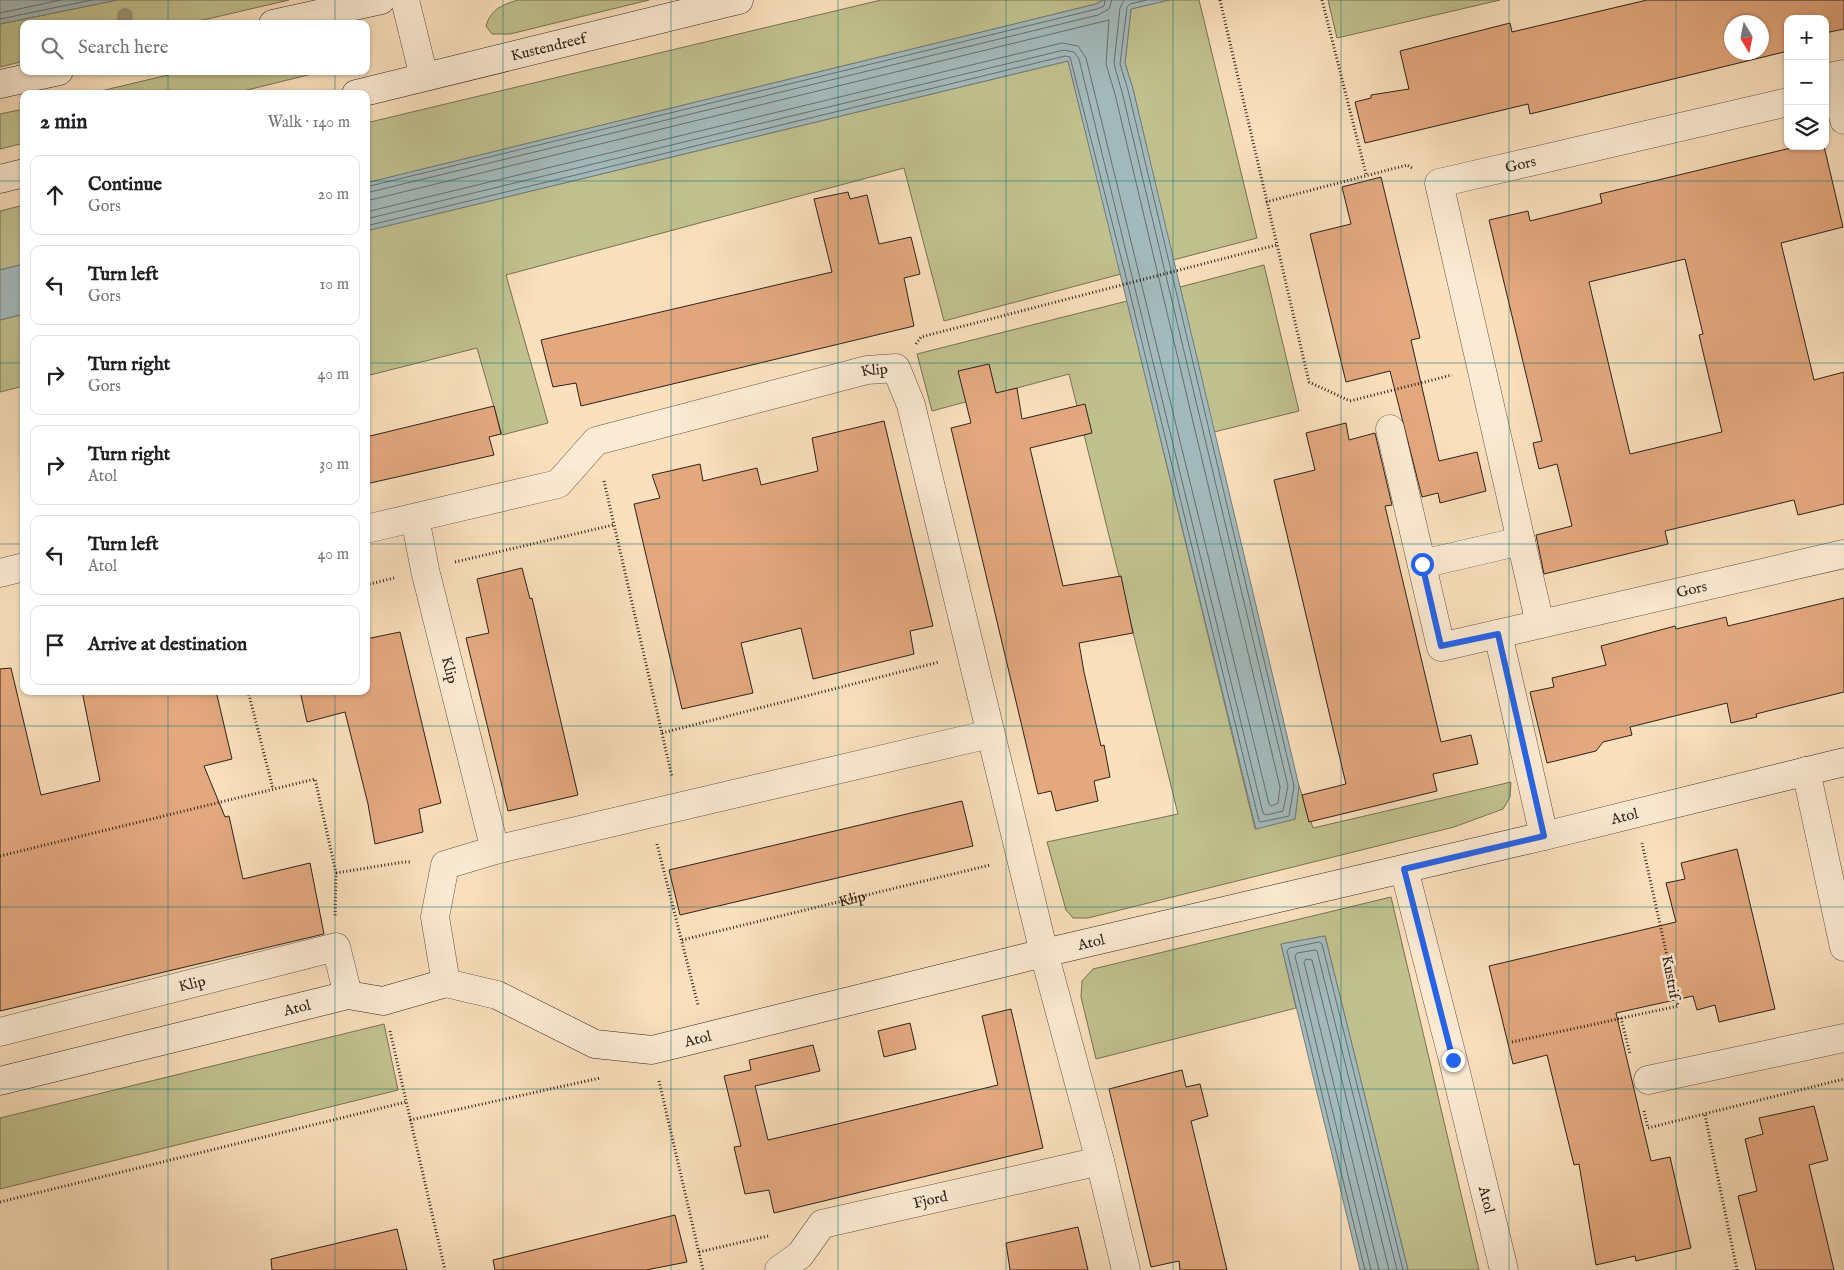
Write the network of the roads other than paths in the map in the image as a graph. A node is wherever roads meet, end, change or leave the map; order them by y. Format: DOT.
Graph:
graph roads {
  1 [pos="381,0"];
  2 [pos="405,0"];
  3 [pos="739,0"];
  4 [pos="291,20"];
  5 [pos="41,75"];
  6 [pos="424,77"];
  7 [pos="0,84"];
  8 [pos="1836,86"];
  9 [pos="370,90"];
  10 [pos="1784,103"];
  11 [pos="1844,120"];
  12 [pos="20,174"];
  13 [pos="0,178"];
  14 [pos="1390,429"];
  15 [pos="415,518"];
  16 [pos="370,528"];
  17 [pos="1521,541"];
  18 [pos="1844,554"];
  19 [pos="1422,564"];
  20 [pos="20,568"];
  21 [pos="0,573"];
  22 [pos="1540,624"];
  23 [pos="1498,634"];
  24 [pos="990,734"];
  25 [pos="1844,762"];
  26 [pos="1806,771"];
  27 [pos="1544,836"];
  28 [pos="495,850"];
  29 [pos="1404,869"];
  30 [pos="1844,947"];
  31 [pos="1044,953"];
  32 [pos="446,983"];
  33 [pos="348,995"];
  34 [pos="0,1032"];
  35 [pos="1844,1038"];
  36 [pos="1648,1080"];
  37 [pos="0,1081"];
  38 [pos="1100,1161"];
  39 [pos="779,1270"];
  40 [pos="1126,1270"];
  41 [pos="1504,1270"];
  1 -- 4 [label="street"];
  2 -- 6 [label="street"];
  3 -- 6 [label="street, Kustendreef"];
  5 -- 7 [label="street"];
  6 -- 9 [label="street, Kustendreef"];
  8 -- 11 [label="street"];
  10 -- 17 [label="street, Gors"];
  12 -- 13 [label="street"];
  14 -- 19 [label="street, Gors"];
  15 -- 16 [label="street"];
  15 -- 24 [label="street, Klip"];
  15 -- 28 [label="street, Klip"];
  17 -- 19 [label="street"];
  17 -- 22 [label="street"];
  18 -- 22 [label="street, Gors"];
  19 -- 23 [label="street, Gors"];
  20 -- 21 [label="street"];
  22 -- 23 [label="street, Gors"];
  23 -- 27 [label="street"];
  24 -- 28 [label="street"];
  24 -- 31 [label="street, Klip"];
  25 -- 26 [label="street, Atol"];
  26 -- 27 [label="street, Atol"];
  26 -- 30 [label="street"];
  27 -- 29 [label="street, Atol"];
  28 -- 32 [label="street"];
  29 -- 31 [label="street, Atol"];
  29 -- 41 [label="street, Atol"];
  31 -- 32 [label="street, Atol"];
  31 -- 38 [label="street"];
  32 -- 33 [label="street, Atol"];
  33 -- 34 [label="street, Klip"];
  33 -- 37 [label="street, Atol"];
  35 -- 36 [label="street"];
  38 -- 39 [label="street, Fjord"];
  38 -- 40 [label="street"];
}
